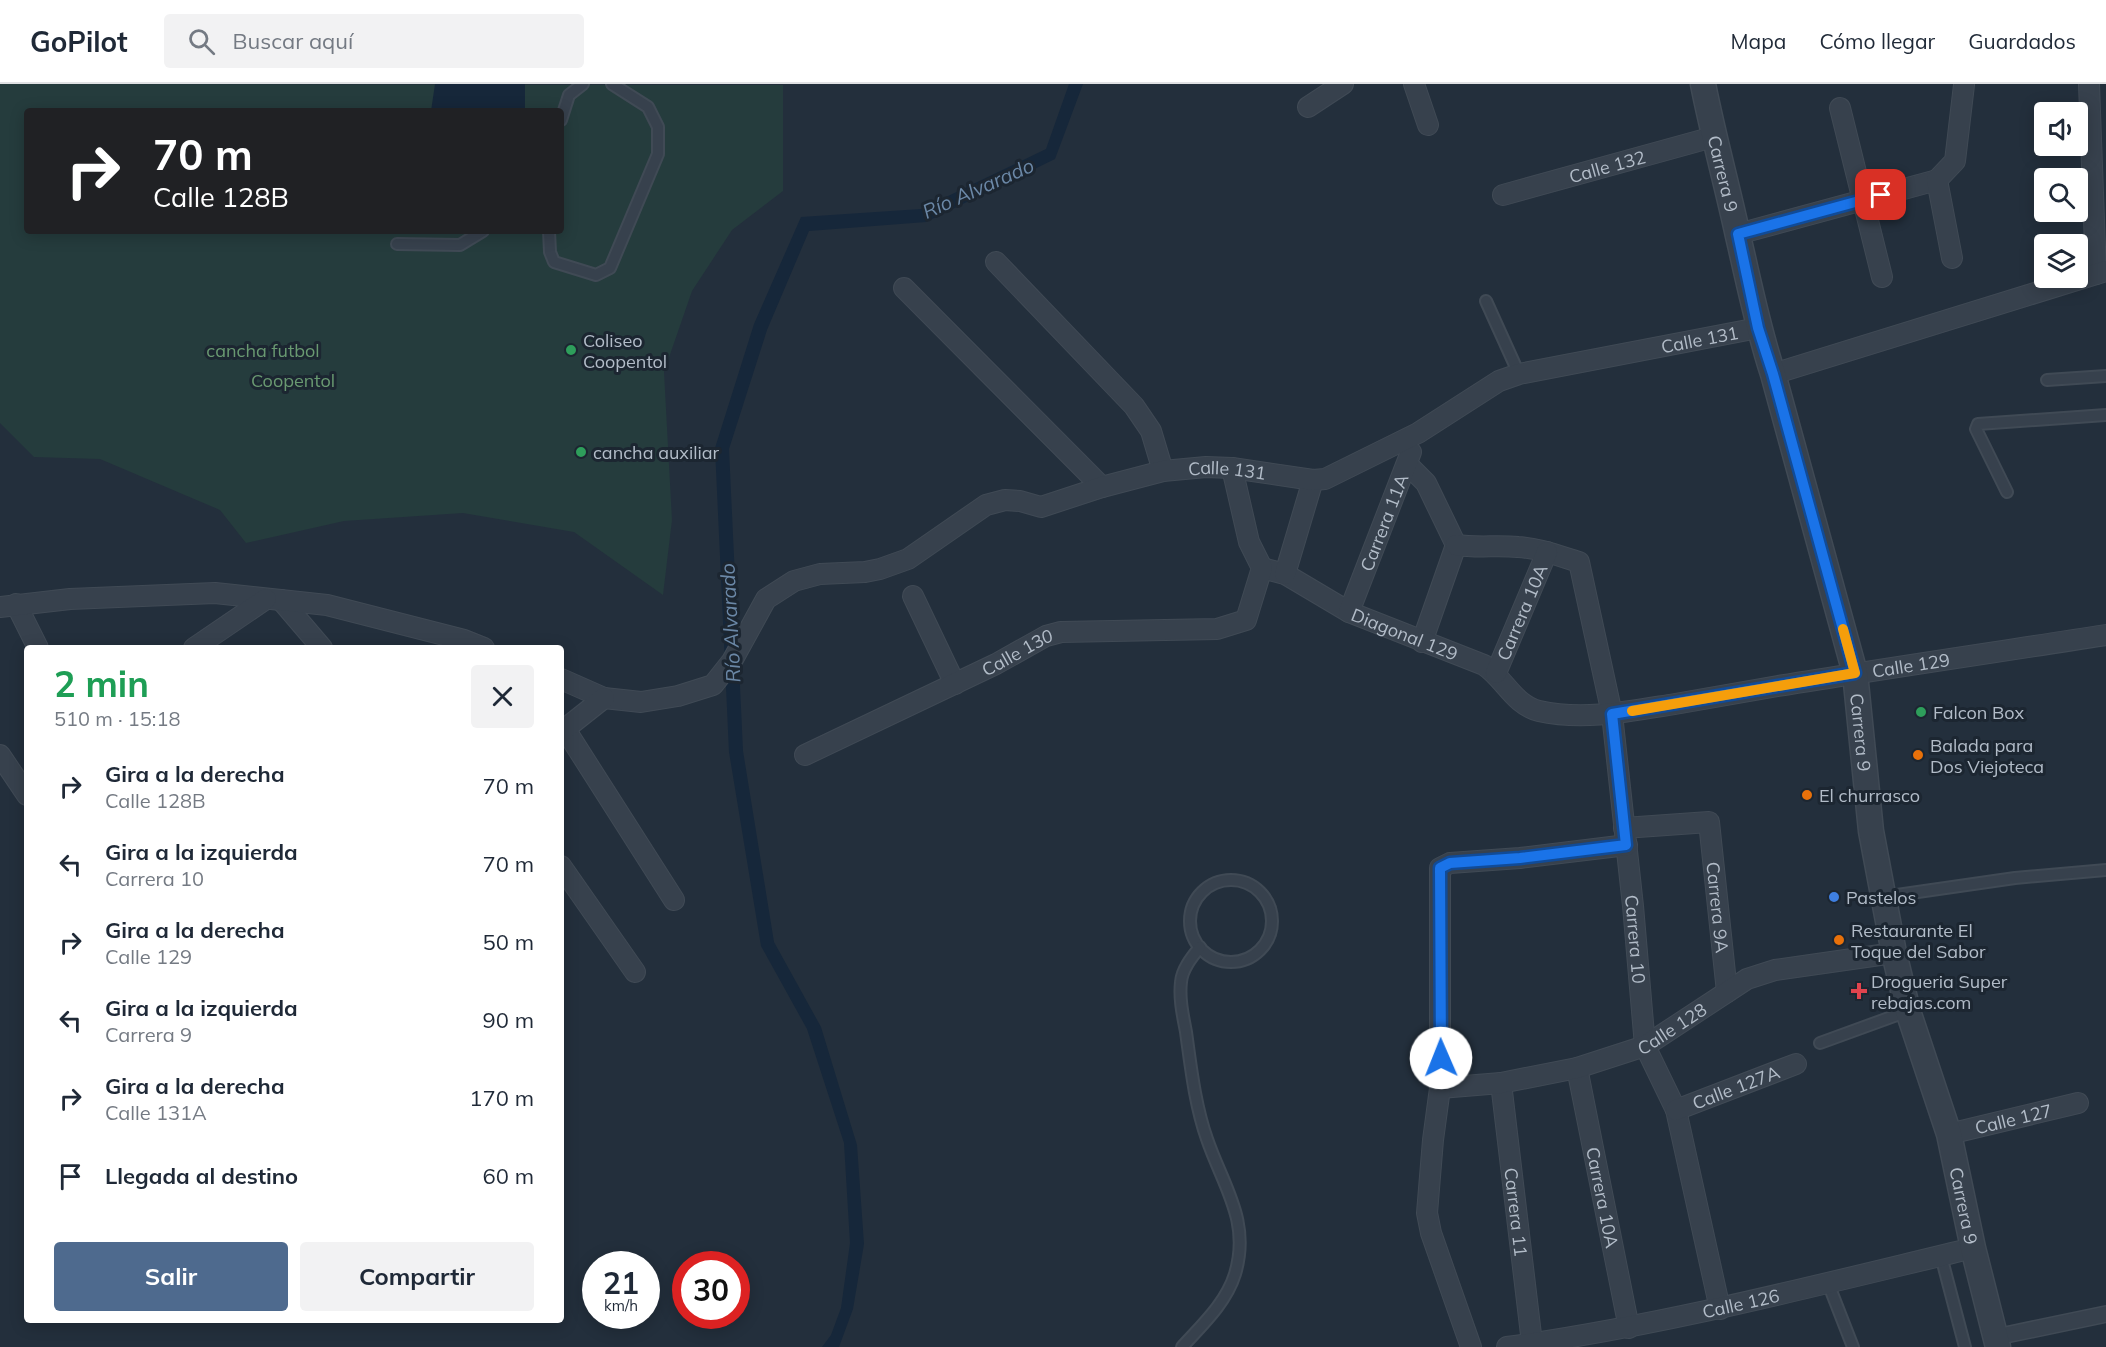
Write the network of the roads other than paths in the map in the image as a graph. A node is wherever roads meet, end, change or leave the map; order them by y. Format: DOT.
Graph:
graph roads {
  1 [pos="583,84"];
  2 [pos="612,84"];
  3 [pos="1343,84"];
  4 [pos="1414,84"];
  5 [pos="1703,84"];
  6 [pos="2089,84"];
  7 [pos="1964,85"];
  8 [pos="1308,107"];
  9 [pos="1840,108"];
  10 [pos="564,112"];
  11 [pos="1428,125"];
  12 [pos="1713,137"];
  13 [pos="1937,180"];
  14 [pos="1503,195"];
  15 [pos="1862,200"];
  16 [pos="478,234"];
  17 [pos="549,234"];
  18 [pos="1738,234"];
  19 [pos="398,244"];
  20 [pos="1952,258"];
  21 [pos="996,262"];
  22 [pos="2101,272"];
  23 [pos="1882,277"];
  24 [pos="904,288"];
  25 [pos="1486,302"];
  26 [pos="1758,328"];
  27 [pos="1519,374"];
  28 [pos="1773,374"];
  29 [pos="2106,376"];
  30 [pos="2047,380"];
  31 [pos="2106,415"];
  32 [pos="1418,433"];
  33 [pos="1407,464"];
  34 [pos="1232,468"];
  35 [pos="1163,471"];
  36 [pos="1314,480"];
  37 [pos="1102,487"];
  38 [pos="2007,492"];
  39 [pos="1456,545"];
  40 [pos="1547,552"];
  41 [pos="1262,568"];
  42 [pos="1284,574"];
  43 [pos="913,596"];
  44 [pos="274,599"];
  45 [pos="8,605"];
  46 [pos="1349,612"];
  47 [pos="2106,635"];
  48 [pos="1422,642"];
  49 [pos="36,645"];
  50 [pos="199,645"];
  51 [pos="319,645"];
  52 [pos="476,645"];
  53 [pos="1496,673"];
  54 [pos="1855,673"];
  55 [pos="564,680"];
  56 [pos="955,684"];
  57 [pos="604,698"];
  58 [pos="1538,711"];
  59 [pos="1612,714"];
  60 [pos="564,730"];
  61 [pos="564,733"];
  62 [pos="0,755"];
  63 [pos="805,755"];
  64 [pos="24,791"];
  65 [pos="1625,836"];
  66 [pos="564,870"];
  67 [pos="2106,870"];
  68 [pos="1882,897"];
  69 [pos="674,900"];
  70 [pos="1200,947"];
  71 [pos="1894,953"];
  72 [pos="635,972"];
  73 [pos="1727,992"];
  74 [pos="1908,1011"];
  75 [pos="1820,1043"];
  76 [pos="1645,1046"];
  77 [pos="1796,1064"];
  78 [pos="1577,1068"];
  79 [pos="1501,1083"];
  80 [pos="1440,1088"];
  81 [pos="2078,1103"];
  82 [pos="1676,1110"];
  83 [pos="1949,1134"];
  84 [pos="1973,1248"];
  85 [pos="1941,1256"];
  86 [pos="1828,1283"];
  87 [pos="1720,1309"];
  88 [pos="2106,1314"];
  89 [pos="1629,1328"];
  90 [pos="1997,1342"];
  91 [pos="1532,1343"];
  92 [pos="1182,1347"];
  93 [pos="1471,1347"];
  94 [pos="1508,1347"];
  95 [pos="1852,1347"];
  96 [pos="1965,1347"];
  1 -- 10 [label="lane"];
  2 -- 17 [label="lane"];
  3 -- 8 [label="street"];
  4 -- 11 [label="street"];
  5 -- 12 [label="street, Carrera 9"];
  6 -- 22 [label="street"];
  7 -- 13 [label="street"];
  9 -- 15 [label="street"];
  12 -- 14 [label="street, Calle 132"];
  12 -- 18 [label="street, Carrera 9"];
  13 -- 15 [label="street"];
  13 -- 20 [label="street"];
  15 -- 18 [label="street"];
  15 -- 23 [label="street"];
  16 -- 19 [label="lane"];
  18 -- 26 [label="street, Carrera 9"];
  21 -- 35 [label="street"];
  22 -- 28 [label="street"];
  24 -- 37 [label="street"];
  25 -- 27 [label="lane"];
  26 -- 27 [label="street, Calle 131"];
  26 -- 28 [label="street, Carrera 9"];
  27 -- 32 [label="street, Calle 131"];
  28 -- 54 [label="street, Carrera 9"];
  29 -- 30 [label="lane"];
  31 -- 38 [label="lane"];
  32 -- 33 [label="street, Carrera 11A"];
  32 -- 36 [label="street, Calle 131"];
  33 -- 39 [label="street"];
  33 -- 46 [label="street, Carrera 11A"];
  34 -- 35 [label="street, Calle 131"];
  34 -- 36 [label="street, Calle 131"];
  34 -- 41 [label="street"];
  35 -- 37 [label="street, Calle 131"];
  36 -- 42 [label="street"];
  37 -- 57 [label="street, Calle 131"];
  39 -- 40 [label="street"];
  39 -- 48 [label="street"];
  40 -- 53 [label="street, Carrera 10A"];
  40 -- 59 [label="street, Carrera 10"];
  41 -- 42 [label="street, Diagonal 129"];
  41 -- 56 [label="street, Calle 130"];
  42 -- 46 [label="street, Diagonal 129"];
  43 -- 56 [label="street"];
  44 -- 45 [label="street"];
  44 -- 50 [label="street"];
  44 -- 51 [label="street"];
  44 -- 52 [label="street"];
  45 -- 49 [label="street"];
  46 -- 48 [label="street, Diagonal 129"];
  47 -- 54 [label="street, Calle 129"];
  48 -- 53 [label="street, Diagonal 129"];
  53 -- 58 [label="street, Diagonal 129"];
  54 -- 59 [label="street, Calle 129"];
  54 -- 68 [label="street, Carrera 9"];
  55 -- 57 [label="street, Calle 131"];
  56 -- 63 [label="street, Calle 130"];
  57 -- 60 [label="street"];
  58 -- 59 [label="street, Calle 129"];
  59 -- 65 [label="street, Carrera 10"];
  61 -- 69 [label="street"];
  62 -- 64 [label="street"];
  65 -- 73 [label="street, Carrera 9A"];
  65 -- 76 [label="street, Carrera 10"];
  65 -- 80 [label="street"];
  66 -- 72 [label="street"];
  67 -- 68 [label="lane"];
  68 -- 71 [label="street, Carrera 9"];
  70 -- 70 [label="lane"];
  70 -- 92 [label="lane"];
  71 -- 73 [label="street, Calle 128"];
  71 -- 74 [label="street, Carrera 9"];
  73 -- 76 [label="street, Calle 128"];
  74 -- 75 [label="lane"];
  74 -- 83 [label="street, Carrera 9"];
  76 -- 78 [label="street, Calle 128"];
  76 -- 82 [label="street, Carrera 10"];
  77 -- 82 [label="street, Calle 127A"];
  78 -- 79 [label="street, Calle 128"];
  78 -- 89 [label="street, Carrera 10A"];
  79 -- 80 [label="street, Calle 128"];
  79 -- 91 [label="street, Carrera 11"];
  80 -- 93 [label="street"];
  81 -- 83 [label="street, Calle 127"];
  82 -- 87 [label="street, Carrera 10"];
  83 -- 84 [label="street, Carrera 9"];
  84 -- 85 [label="street, Calle 126"];
  84 -- 90 [label="street, Carrera 9"];
  85 -- 86 [label="street, Calle 126"];
  85 -- 96 [label="lane"];
  86 -- 87 [label="street, Calle 126"];
  86 -- 95 [label="lane"];
  87 -- 89 [label="street, Calle 126"];
  88 -- 90 [label="street"];
  89 -- 91 [label="street, Calle 126"];
  91 -- 94 [label="street, Calle 126"];
}
